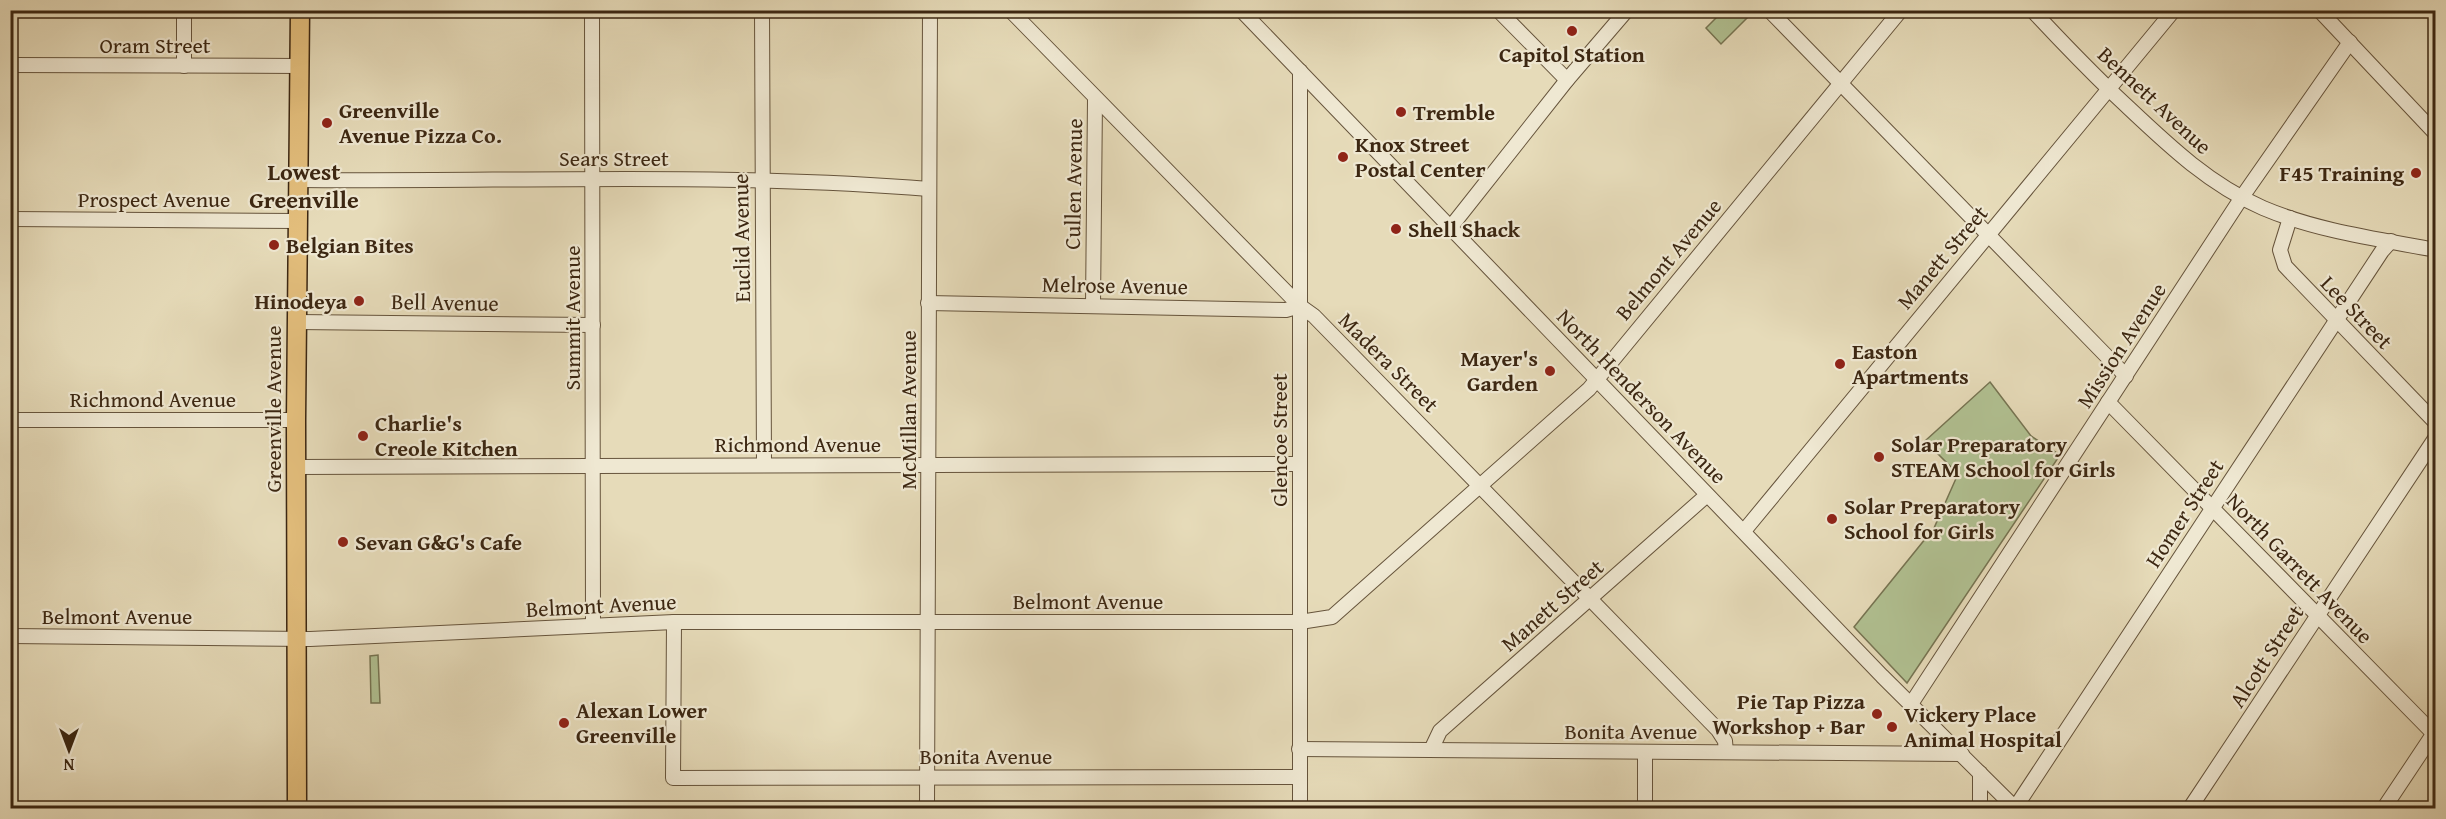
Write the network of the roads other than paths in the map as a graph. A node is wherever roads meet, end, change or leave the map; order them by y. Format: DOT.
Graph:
graph roads {
  1 [pos="12,10"];
  2 [pos="184,10"];
  3 [pos="300,10"];
  4 [pos="591,10"];
  5 [pos="762,10"];
  6 [pos="930,10"];
  7 [pos="1010,10"];
  8 [pos="1241,10"];
  9 [pos="1498,10"];
  10 [pos="1627,10"];
  11 [pos="1769,10"];
  12 [pos="1901,10"];
  13 [pos="2032,10"];
  14 [pos="2174,10"];
  15 [pos="2319,10"];
  16 [pos="10,16"];
  17 [pos="2350,42"];
  18 [pos="10,65"];
  19 [pos="184,66"];
  20 [pos="300,66"];
  21 [pos="1300,71"];
  22 [pos="1568,80"];
  23 [pos="1840,84"];
  24 [pos="2109,89"];
  25 [pos="1095,99"];
  26 [pos="2436,134"];
  27 [pos="592,178"];
  28 [pos="762,179"];
  29 [pos="298,180"];
  30 [pos="929,189"];
  31 [pos="2242,197"];
  32 [pos="2290,218"];
  33 [pos="10,219"];
  34 [pos="297,221"];
  35 [pos="1450,228"];
  36 [pos="1988,236"];
  37 [pos="2391,242"];
  38 [pos="2436,250"];
  39 [pos="928,303"];
  40 [pos="1093,306"];
  41 [pos="1300,306"];
  42 [pos="297,322"];
  43 [pos="2337,322"];
  44 [pos="592,325"];
  45 [pos="2126,376"];
  46 [pos="1597,377"];
  47 [pos="2108,402"];
  48 [pos="10,420"];
  49 [pos="296,420"];
  50 [pos="2436,423"];
  51 [pos="2436,437"];
  52 [pos="929,464"];
  53 [pos="1299,464"];
  54 [pos="764,465"];
  55 [pos="593,466"];
  56 [pos="296,467"];
  57 [pos="1480,486"];
  58 [pos="1707,495"];
  59 [pos="2213,507"];
  60 [pos="1744,531"];
  61 [pos="1590,599"];
  62 [pos="2316,617"];
  63 [pos="928,621"];
  64 [pos="674,622"];
  65 [pos="1300,622"];
  66 [pos="593,625"];
  67 [pos="10,636"];
  68 [pos="298,638"];
  69 [pos="1911,704"];
  70 [pos="2435,734"];
  71 [pos="1299,749"];
  72 [pos="1431,750"];
  73 [pos="1645,752"];
  74 [pos="1726,752"];
  75 [pos="1962,754"];
  76 [pos="1980,773"];
  77 [pos="927,777"];
  78 [pos="1300,777"];
  79 [pos="297,808"];
  80 [pos="927,808"];
  81 [pos="1300,808"];
  82 [pos="1645,808"];
  83 [pos="1980,808"];
  84 [pos="2015,808"];
  85 [pos="2190,808"];
  86 [pos="2384,808"];
  1 -- 16 [label="street"];
  2 -- 19 [label="street"];
  3 -- 20 [label="main road, Greenville Avenue"];
  4 -- 27 [label="street, Summit Avenue"];
  5 -- 28 [label="street, Euclid Avenue"];
  6 -- 30 [label="street, McMillan Avenue"];
  7 -- 25 [label="street, Madera Street"];
  8 -- 21 [label="street, North Henderson Avenue"];
  9 -- 22 [label="street"];
  10 -- 22 [label="street"];
  11 -- 23 [label="street"];
  12 -- 23 [label="street, Belmont Avenue"];
  13 -- 24 [label="street, Bennett Avenue"];
  14 -- 24 [label="street, Manett Street"];
  15 -- 17 [label="street"];
  17 -- 26 [label="street"];
  17 -- 31 [label="street, Mission Avenue"];
  18 -- 19 [label="street, Oram Street"];
  19 -- 20 [label="street, Oram Street"];
  20 -- 29 [label="main road, Greenville Avenue"];
  21 -- 35 [label="street, North Henderson Avenue"];
  21 -- 41 [label="street, Glencoe Street"];
  22 -- 35 [label="street"];
  23 -- 36 [label="street"];
  23 -- 46 [label="street, Belmont Avenue"];
  24 -- 31 [label="street, Bennett Avenue"];
  24 -- 36 [label="street, Manett Street"];
  25 -- 40 [label="street, Cullen Avenue"];
  25 -- 41 [label="street, Madera Street"];
  27 -- 28 [label="street, Sears Street"];
  27 -- 29 [label="street, Sears Street"];
  27 -- 44 [label="street, Summit Avenue"];
  28 -- 30 [label="street, Sears Street"];
  28 -- 54 [label="street, Euclid Avenue"];
  29 -- 34 [label="main road, Greenville Avenue"];
  30 -- 39 [label="street, McMillan Avenue"];
  31 -- 32 [label="street, Bennett Avenue"];
  31 -- 45 [label="street, Mission Avenue"];
  32 -- 37 [label="street, Bennett Avenue"];
  32 -- 43 [label="street, Lee Street"];
  33 -- 34 [label="street, Prospect Avenue"];
  34 -- 42 [label="main road, Greenville Avenue"];
  35 -- 46 [label="street, North Henderson Avenue"];
  36 -- 45 [label="street"];
  36 -- 60 [label="street, Manett Street"];
  37 -- 38 [label="street, Bennett Avenue"];
  37 -- 43 [label="street, Homer Street"];
  39 -- 40 [label="street, Melrose Avenue"];
  39 -- 52 [label="street, McMillan Avenue"];
  40 -- 41 [label="street, Melrose Avenue"];
  41 -- 53 [label="street, Glencoe Street"];
  41 -- 57 [label="street, Madera Street"];
  42 -- 44 [label="street, Bell Avenue"];
  42 -- 49 [label="main road, Greenville Avenue"];
  43 -- 50 [label="street, Lee Street"];
  43 -- 59 [label="street, Homer Street"];
  44 -- 55 [label="street, Summit Avenue"];
  45 -- 47 [label="street, Mission Avenue"];
  46 -- 57 [label="street, Belmont Avenue"];
  46 -- 58 [label="street, North Henderson Avenue"];
  47 -- 59 [label="street, North Garrett Avenue"];
  47 -- 69 [label="street, Mission Avenue"];
  48 -- 49 [label="street, Richmond Avenue"];
  49 -- 56 [label="main road, Greenville Avenue"];
  51 -- 62 [label="street, Alcott Street"];
  52 -- 53 [label="street, Richmond Avenue"];
  52 -- 54 [label="street, Richmond Avenue"];
  52 -- 63 [label="street, McMillan Avenue"];
  53 -- 65 [label="street, Glencoe Street"];
  54 -- 55 [label="street, Richmond Avenue"];
  55 -- 56 [label="street, Richmond Avenue"];
  55 -- 66 [label="street, Summit Avenue"];
  56 -- 68 [label="main road, Greenville Avenue"];
  57 -- 61 [label="street, Madera Street"];
  57 -- 65 [label="street, Belmont Avenue"];
  58 -- 60 [label="street, North Henderson Avenue"];
  58 -- 61 [label="street, Manett Street"];
  59 -- 62 [label="street, North Garrett Avenue"];
  59 -- 84 [label="street, Homer Street"];
  60 -- 69 [label="street, North Henderson Avenue"];
  61 -- 72 [label="street, Manett Street"];
  61 -- 74 [label="street, Madera Street"];
  62 -- 70 [label="street, North Garrett Avenue"];
  62 -- 85 [label="street, Alcott Street"];
  63 -- 64 [label="street, Belmont Avenue"];
  63 -- 65 [label="street, Belmont Avenue"];
  63 -- 77 [label="street, McMillan Avenue"];
  64 -- 66 [label="street, Belmont Avenue"];
  64 -- 77 [label="street, Bonita Avenue"];
  65 -- 71 [label="street, Glencoe Street"];
  66 -- 68 [label="street, Belmont Avenue"];
  67 -- 68 [label="street, Belmont Avenue"];
  68 -- 79 [label="main road, Greenville Avenue"];
  69 -- 75 [label="street, North Henderson Avenue"];
  70 -- 86 [label="street"];
  71 -- 72 [label="street, Bonita Avenue"];
  71 -- 78 [label="street, Glencoe Street"];
  72 -- 73 [label="street, Bonita Avenue"];
  73 -- 74 [label="street, Bonita Avenue"];
  73 -- 82 [label="street"];
  74 -- 75 [label="street, Bonita Avenue"];
  75 -- 76 [label="street, North Henderson Avenue"];
  76 -- 83 [label="street"];
  76 -- 84 [label="street, North Henderson Avenue"];
  77 -- 78 [label="street, Bonita Avenue"];
  77 -- 80 [label="street, McMillan Avenue"];
  78 -- 81 [label="street, Glencoe Street"];
}
